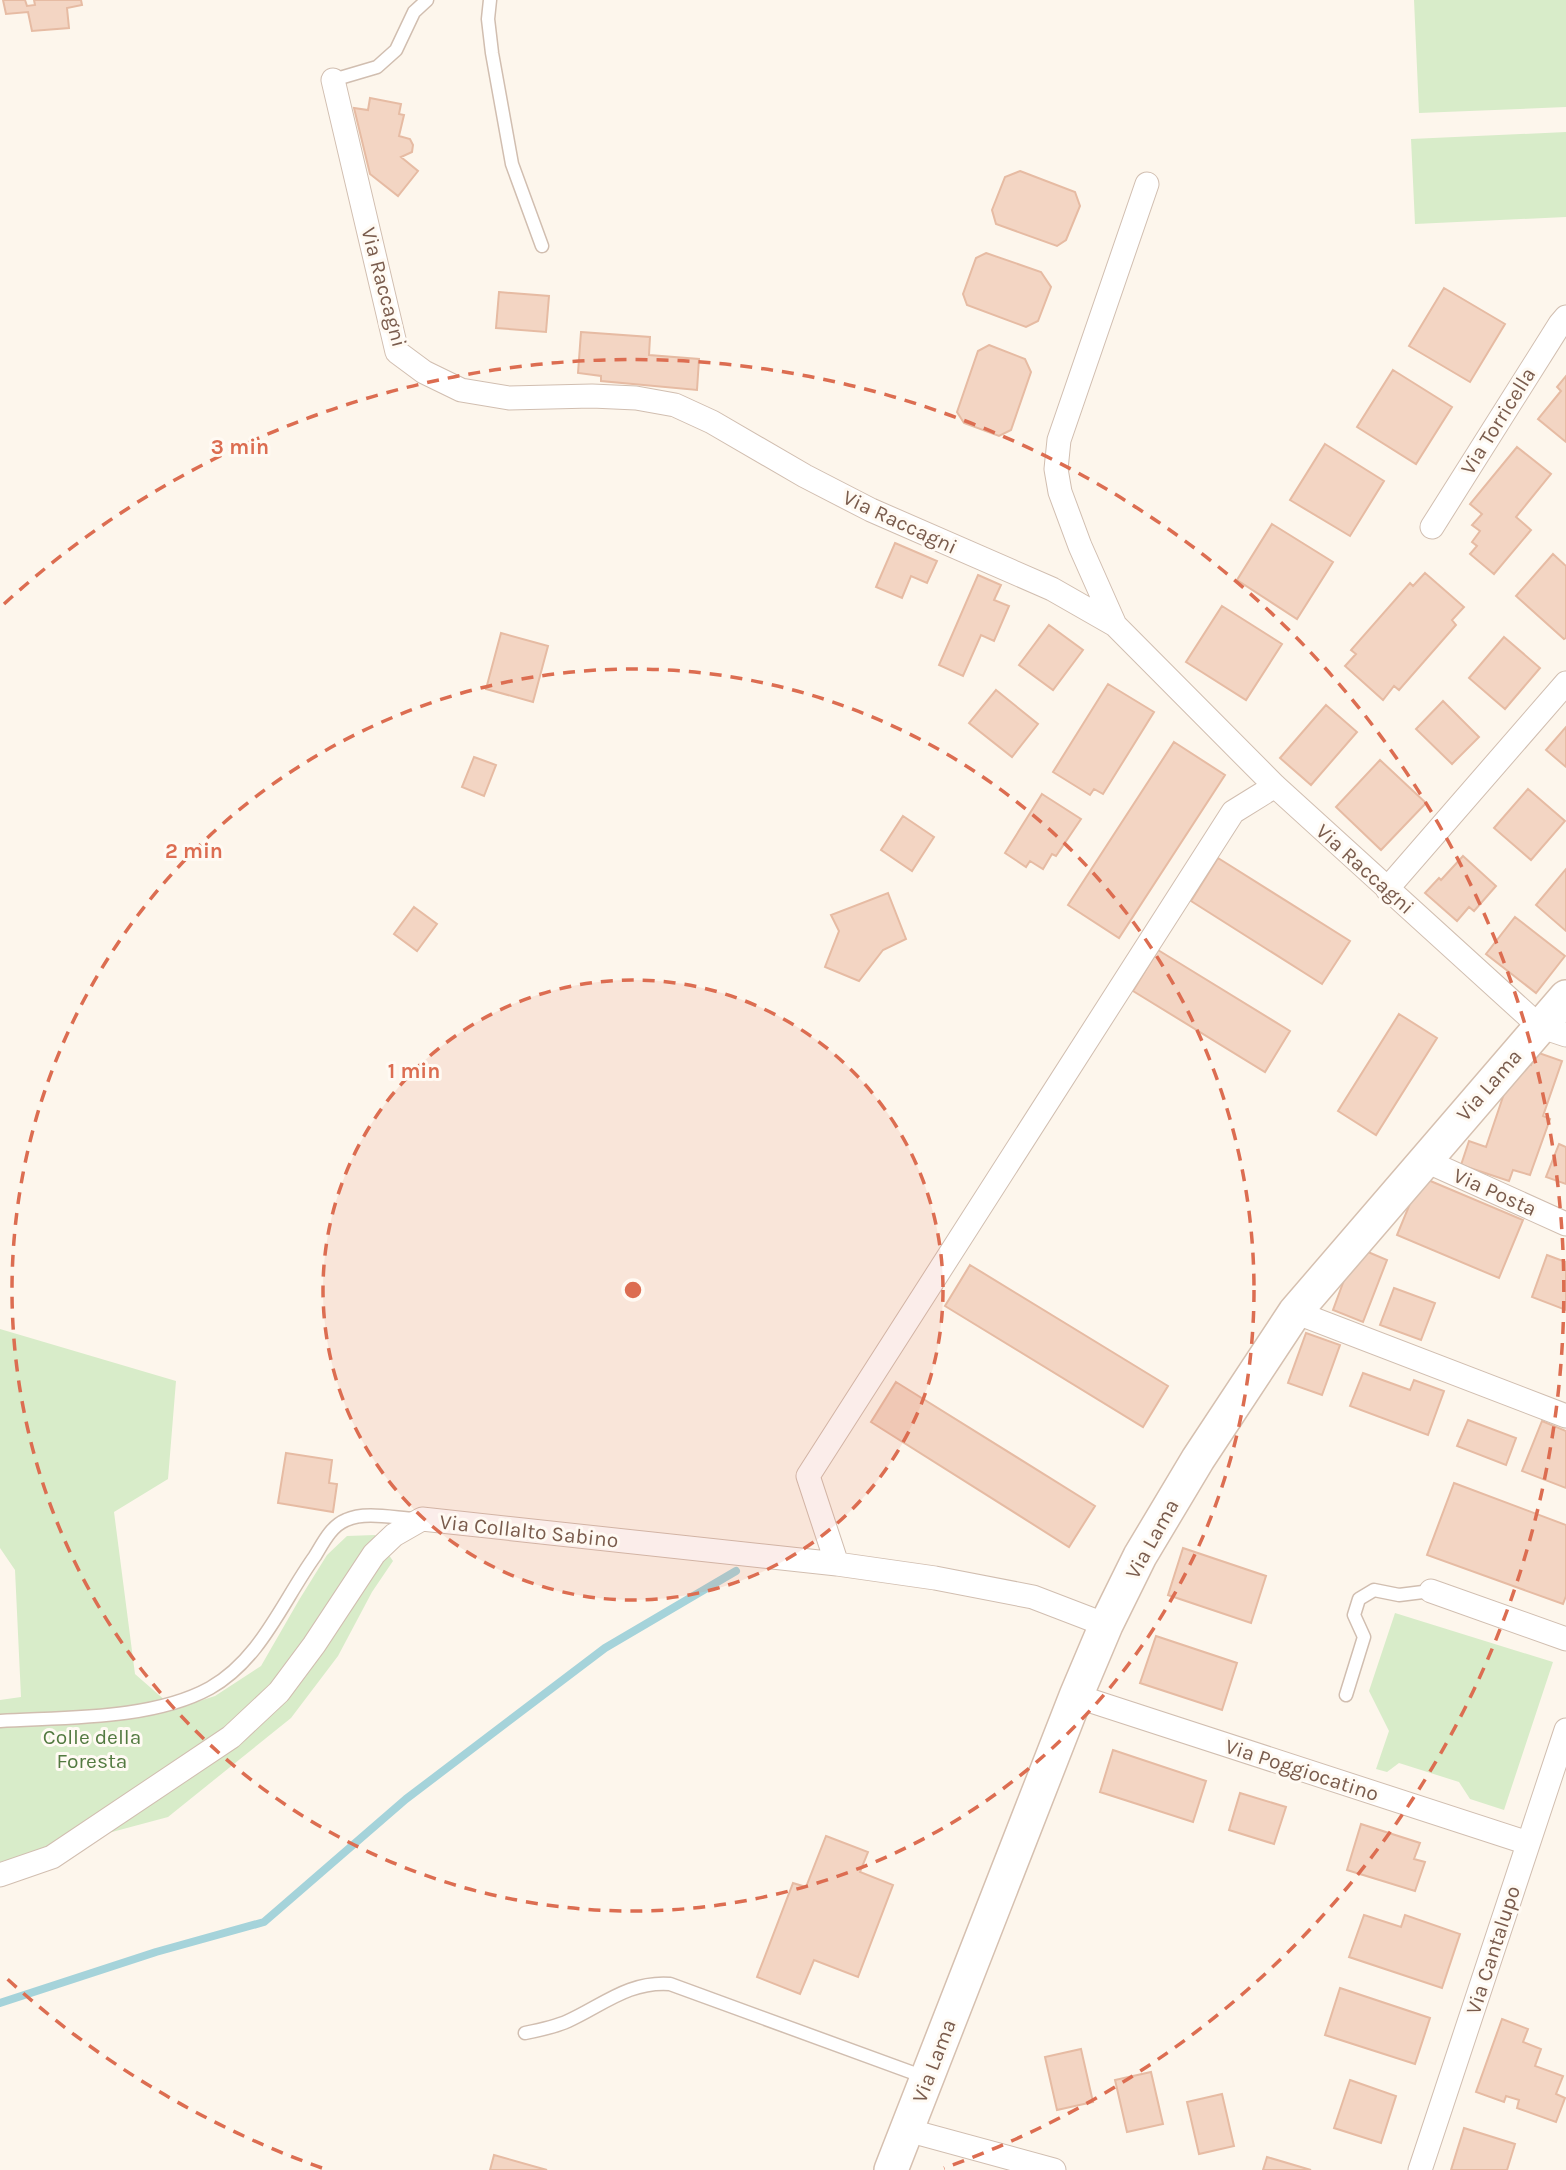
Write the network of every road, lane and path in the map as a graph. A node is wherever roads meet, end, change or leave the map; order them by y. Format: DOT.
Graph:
graph roads {
  1 [pos="427,0"];
  2 [pos="490,0"];
  3 [pos="333,80"];
  4 [pos="1147,184"];
  5 [pos="542,246"];
  6 [pos="1566,317"];
  7 [pos="1432,527"];
  8 [pos="1115,625"];
  9 [pos="1566,683"];
  10 [pos="1275,786"];
  11 [pos="1387,889"];
  12 [pos="1566,997"];
  13 [pos="1553,1031"];
  14 [pos="1424,1160"];
  15 [pos="1566,1224"];
  16 [pos="1295,1312"];
  17 [pos="1566,1416"];
  18 [pos="422,1519"];
  19 [pos="836,1564"];
  20 [pos="1430,1591"];
  21 [pos="1106,1625"];
  22 [pos="1566,1639"];
  23 [pos="1346,1695"];
  24 [pos="1076,1696"];
  25 [pos="0,1721"];
  26 [pos="1566,1730"];
  27 [pos="1528,1843"];
  28 [pos="0,1875"];
  29 [pos="525,2033"];
  30 [pos="927,2078"];
  31 [pos="907,2130"];
  32 [pos="891,2170"];
  33 [pos="1054,2170"];
  34 [pos="1420,2170"];
  1 -- 3 [label="lane"];
  2 -- 5 [label="lane"];
  3 -- 8 [label="street, Via Raccagni"];
  4 -- 8 [label="street"];
  6 -- 7 [label="street, Via Torricella"];
  8 -- 10 [label="street, Via Raccagni"];
  9 -- 11 [label="street"];
  10 -- 11 [label="street, Via Raccagni"];
  10 -- 19 [label="street"];
  11 -- 13 [label="street, Via Raccagni"];
  12 -- 13 [label="main road, Via Lama"];
  13 -- 14 [label="main road, Via Lama"];
  14 -- 15 [label="street, Via Posta"];
  14 -- 16 [label="main road, Via Lama"];
  16 -- 17 [label="street"];
  16 -- 21 [label="main road, Via Lama"];
  18 -- 19 [label="street, Via Collalto Sabino"];
  18 -- 25 [label="lane"];
  18 -- 28 [label="street, Via Collalto Sabino"];
  19 -- 21 [label="street, Via Collalto Sabino"];
  20 -- 22 [label="street"];
  20 -- 23 [label="lane"];
  21 -- 24 [label="main road, Via Lama"];
  24 -- 27 [label="street, Via Poggiocatino"];
  24 -- 30 [label="main road, Via Lama"];
  26 -- 27 [label="street, Via Cantalupo"];
  27 -- 34 [label="street, Via Cantalupo"];
  29 -- 30 [label="lane"];
  30 -- 31 [label="main road, Via Lama"];
  31 -- 32 [label="main road, Via Lama"];
  31 -- 33 [label="street"];
}
